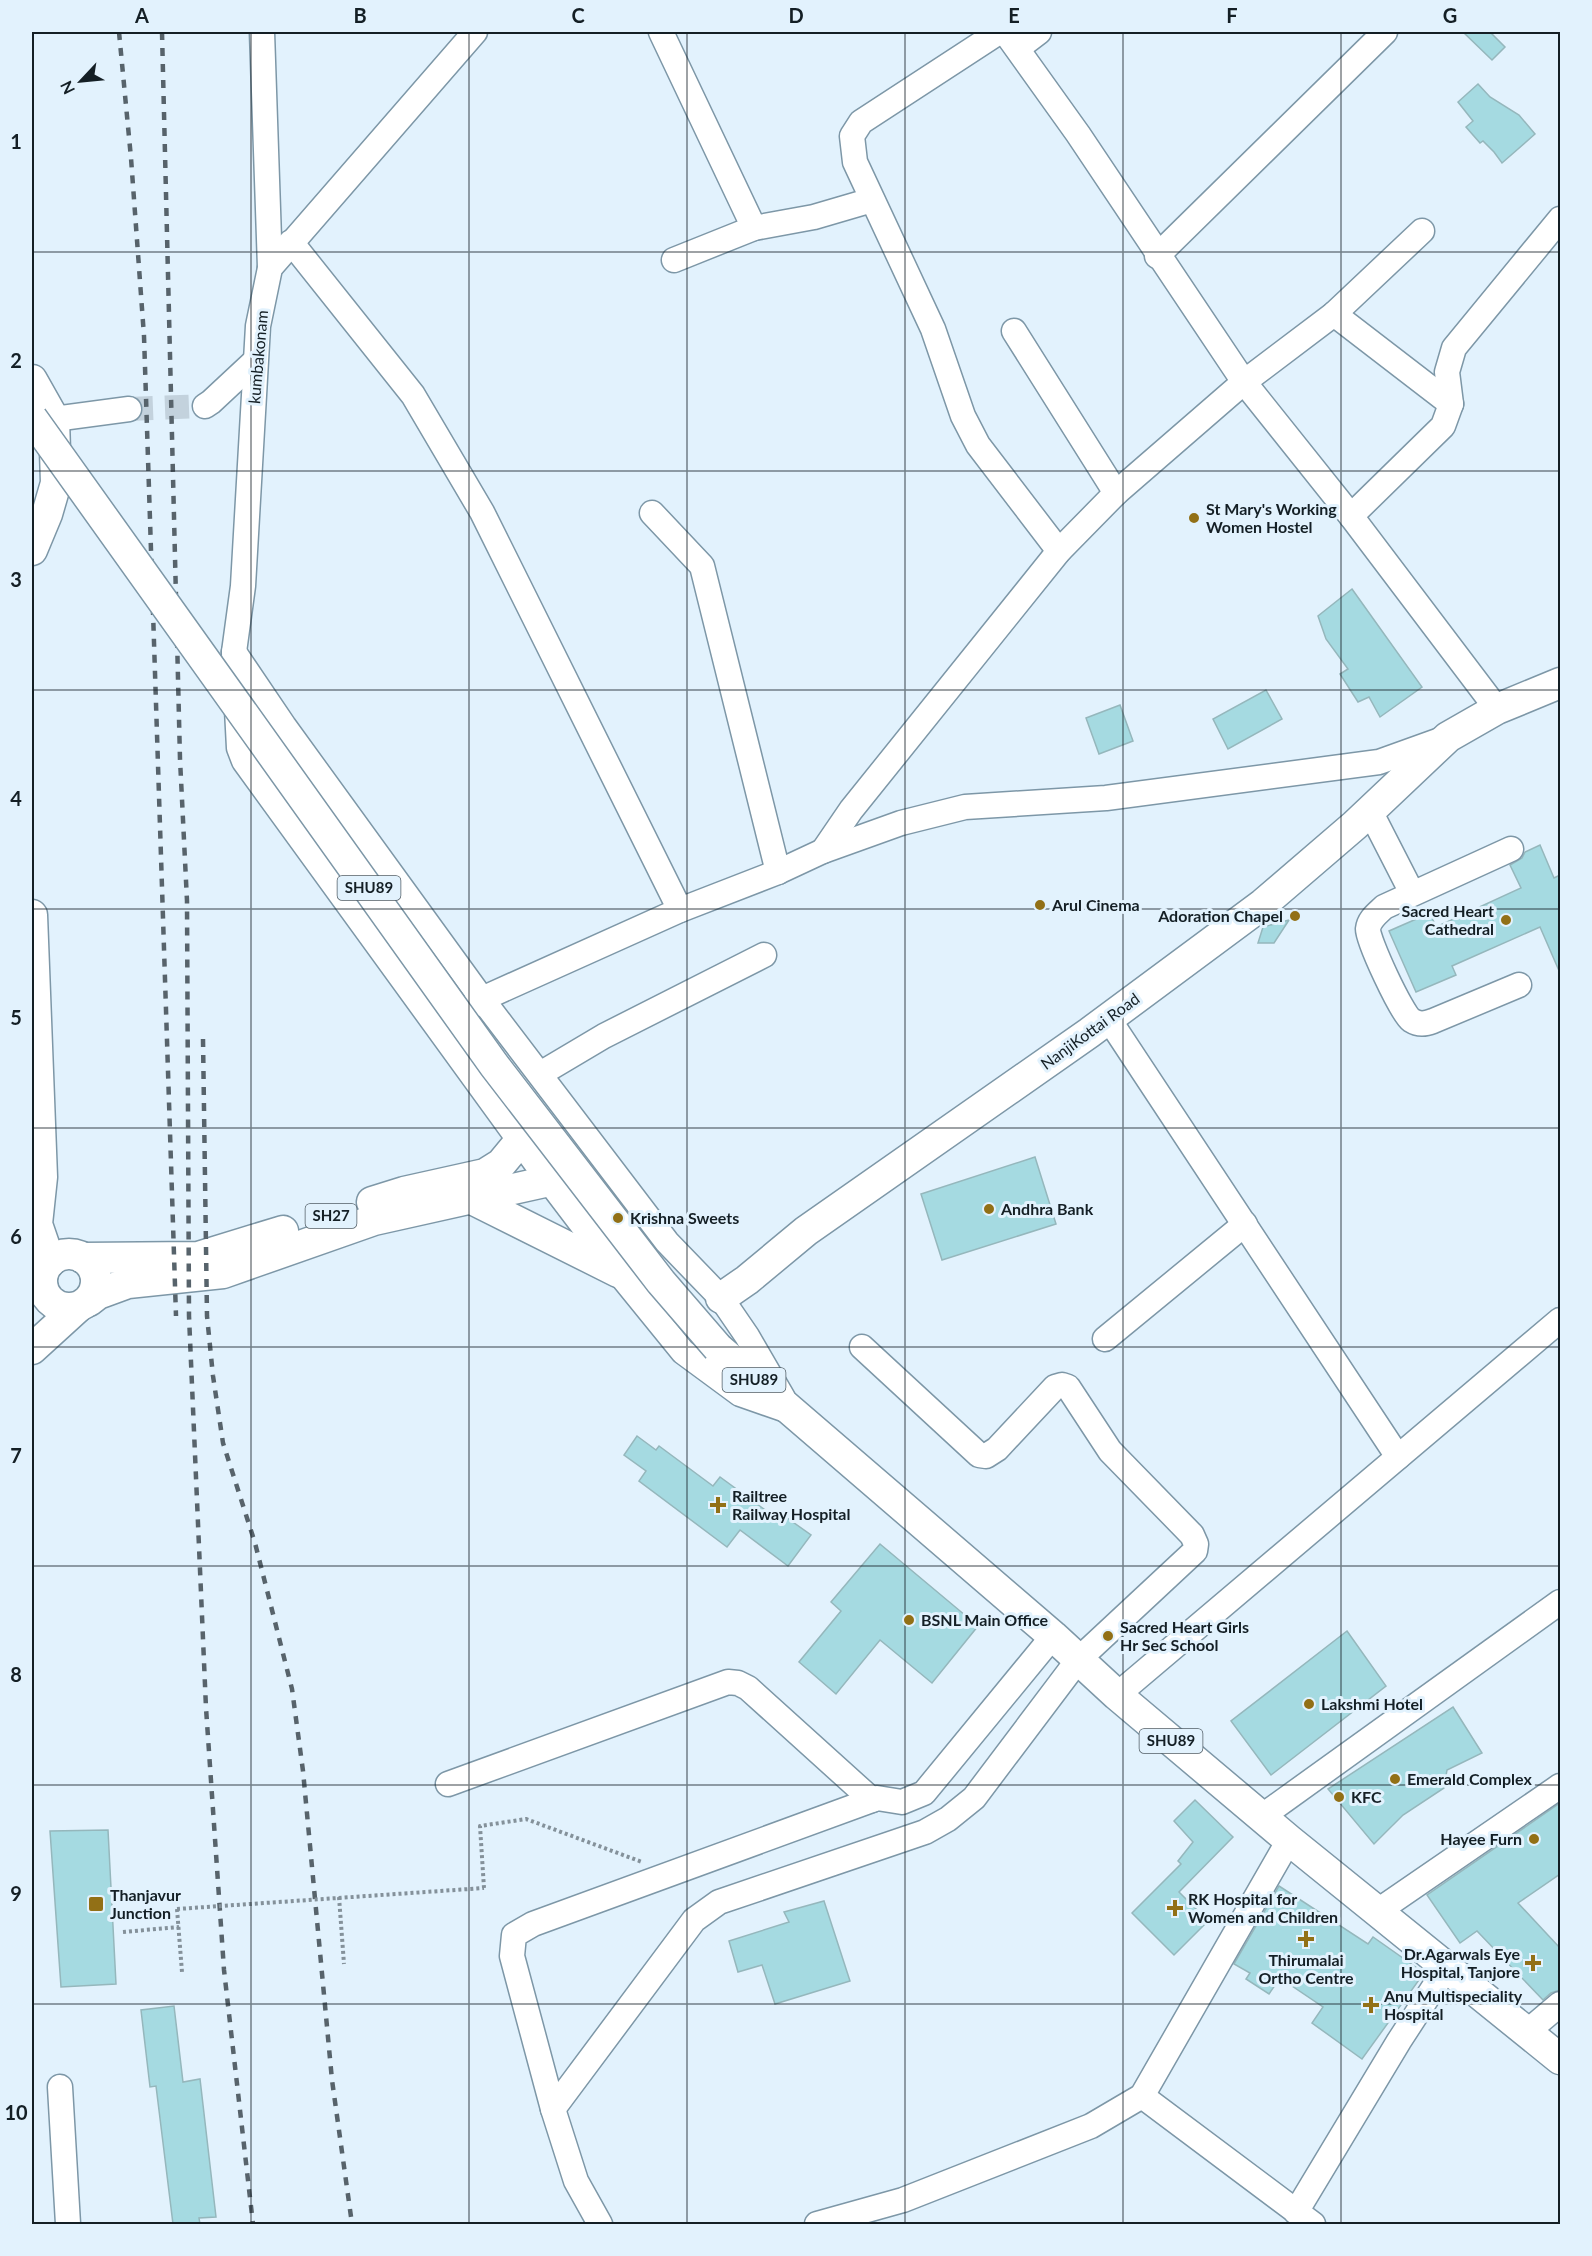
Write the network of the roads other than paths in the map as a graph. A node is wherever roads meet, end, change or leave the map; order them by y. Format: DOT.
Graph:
graph roads {
  1 [pos="262,32"];
  2 [pos="475,32"];
  3 [pos="661,32"];
  4 [pos="999,32"];
  5 [pos="1039,32"];
  6 [pos="1385,32"];
  7 [pos="1011,40"];
  8 [pos="872,200"];
  9 [pos="1560,219"];
  10 [pos="754,228"];
  11 [pos="1422,231"];
  12 [pos="291,242"];
  13 [pos="1157,256"];
  14 [pos="674,260"];
  15 [pos="270,268"];
  16 [pos="1334,314"];
  17 [pos="1014,331"];
  18 [pos="255,362"];
  19 [pos="32,380"];
  20 [pos="1244,382"];
  21 [pos="1451,404"];
  22 [pos="205,406"];
  23 [pos="129,409"];
  24 [pos="43,419"];
  25 [pos="1116,493"];
  26 [pos="651,513"];
  27 [pos="1351,516"];
  28 [pos="32,550"];
  29 [pos="1059,551"];
  30 [pos="234,652"];
  31 [pos="1560,683"];
  32 [pos="1497,709"];
  33 [pos="1448,737"];
  34 [pos="1370,811"];
  35 [pos="1511,849"];
  36 [pos="823,851"];
  37 [pos="778,872"];
  38 [pos="1412,893"];
  39 [pos="680,910"];
  40 [pos="32,915"];
  41 [pos="33,947"];
  42 [pos="764,955"];
  43 [pos="1520,985"];
  44 [pos="482,999"];
  45 [pos="1108,1018"];
  46 [pos="439,1031"];
  47 [pos="540,1074"];
  48 [pos="520,1141"];
  49 [pos="549,1181"];
  50 [pos="472,1199"];
  51 [pos="1245,1224"];
  52 [pos="618,1272"];
  53 [pos="54,1273"];
  54 [pos="721,1298"];
  55 [pos="83,1304"];
  56 [pos="1560,1320"];
  57 [pos="32,1325"];
  58 [pos="1105,1339"];
  59 [pos="862,1347"];
  60 [pos="32,1349"];
  61 [pos="791,1412"];
  62 [pos="1398,1457"];
  63 [pos="1560,1602"];
  64 [pos="1053,1636"];
  65 [pos="1078,1660"];
  66 [pos="1117,1695"];
  67 [pos="448,1784"];
  68 [pos="1560,1786"];
  69 [pos="872,1800"];
  70 [pos="1261,1816"];
  71 [pos="1288,1840"];
  72 [pos="1378,1911"];
  73 [pos="1447,1967"];
  74 [pos="1560,2004"];
  75 [pos="1527,2032"];
  76 [pos="1560,2059"];
  77 [pos="60,2087"];
  78 [pos="1142,2096"];
  79 [pos="553,2109"];
  80 [pos="1305,2218"];
  81 [pos="68,2224"];
  82 [pos="600,2224"];
  83 [pos="817,2224"];
  1 -- 15 [label="street"];
  2 -- 12 [label="street, kumbakonam"];
  3 -- 10 [label="street"];
  4 -- 8 [label="street"];
  5 -- 7 [label="street"];
  6 -- 13 [label="street"];
  7 -- 13 [label="street"];
  8 -- 10 [label="street"];
  8 -- 29 [label="street"];
  9 -- 21 [label="street"];
  10 -- 14 [label="street"];
  11 -- 16 [label="street"];
  12 -- 15 [label="street, kumbakonam"];
  12 -- 39 [label="street"];
  13 -- 20 [label="street"];
  15 -- 18 [label="street, kumbakonam"];
  16 -- 20 [label="street"];
  16 -- 21 [label="street"];
  17 -- 25 [label="street"];
  18 -- 22 [label="street"];
  18 -- 30 [label="street, kumbakonam"];
  19 -- 24 [label="main road"];
  20 -- 25 [label="street"];
  20 -- 27 [label="street"];
  21 -- 27 [label="street"];
  23 -- 24 [label="street"];
  24 -- 28 [label="main road"];
  24 -- 61 [label="main road, SHU89, bridge"];
  25 -- 29 [label="street"];
  26 -- 37 [label="street"];
  27 -- 32 [label="street"];
  29 -- 36 [label="street"];
  30 -- 44 [label="street"];
  30 -- 46 [label="street, kumbakonam"];
  31 -- 32 [label="main road, NanjiKottai Road"];
  32 -- 33 [label="main road, NanjiKottai Road"];
  33 -- 34 [label="main road, NanjiKottai Road"];
  33 -- 36 [label="street"];
  34 -- 38 [label="street"];
  34 -- 45 [label="main road, NanjiKottai Road"];
  35 -- 38 [label="street"];
  36 -- 37 [label="street"];
  37 -- 39 [label="street"];
  38 -- 43 [label="street"];
  39 -- 44 [label="street"];
  40 -- 41 [label="main road"];
  41 -- 53 [label="main road"];
  42 -- 47 [label="street"];
  44 -- 46 [label="street"];
  44 -- 47 [label="street"];
  45 -- 51 [label="street"];
  45 -- 54 [label="main road, NanjiKottai Road"];
  46 -- 48 [label="street, kumbakonam"];
  47 -- 54 [label="street"];
  48 -- 49 [label="street, kumbakonam"];
  48 -- 53 [label="main road, SH27"];
  49 -- 50 [label="main road, SH27"];
  49 -- 52 [label="street, kumbakonam"];
  50 -- 52 [label="main road"];
  50 -- 55 [label="main road, SH27"];
  51 -- 58 [label="street"];
  51 -- 62 [label="street"];
  52 -- 61 [label="street, kumbakonam"];
  53 -- 55 [label="main road"];
  53 -- 55 [label="main road"];
  53 -- 57 [label="main road"];
  54 -- 61 [label="street"];
  55 -- 60 [label="main road, SH27"];
  56 -- 62 [label="street"];
  59 -- 65 [label="street"];
  61 -- 64 [label="main road, SHU89"];
  62 -- 66 [label="street"];
  63 -- 70 [label="street"];
  64 -- 65 [label="main road, SHU89"];
  64 -- 69 [label="street"];
  65 -- 66 [label="main road, SHU89"];
  65 -- 79 [label="street"];
  66 -- 70 [label="main road, SHU89"];
  67 -- 69 [label="street"];
  68 -- 72 [label="street"];
  69 -- 79 [label="street"];
  70 -- 71 [label="main road, SHU89"];
  71 -- 72 [label="main road, SHU89"];
  71 -- 78 [label="street"];
  72 -- 73 [label="main road, SHU89"];
  73 -- 75 [label="main road, SHU89"];
  73 -- 80 [label="street"];
  74 -- 75 [label="street"];
  75 -- 76 [label="main road, SHU89"];
  77 -- 81 [label="street"];
  78 -- 80 [label="street"];
  78 -- 83 [label="street"];
  79 -- 82 [label="street"];
}
